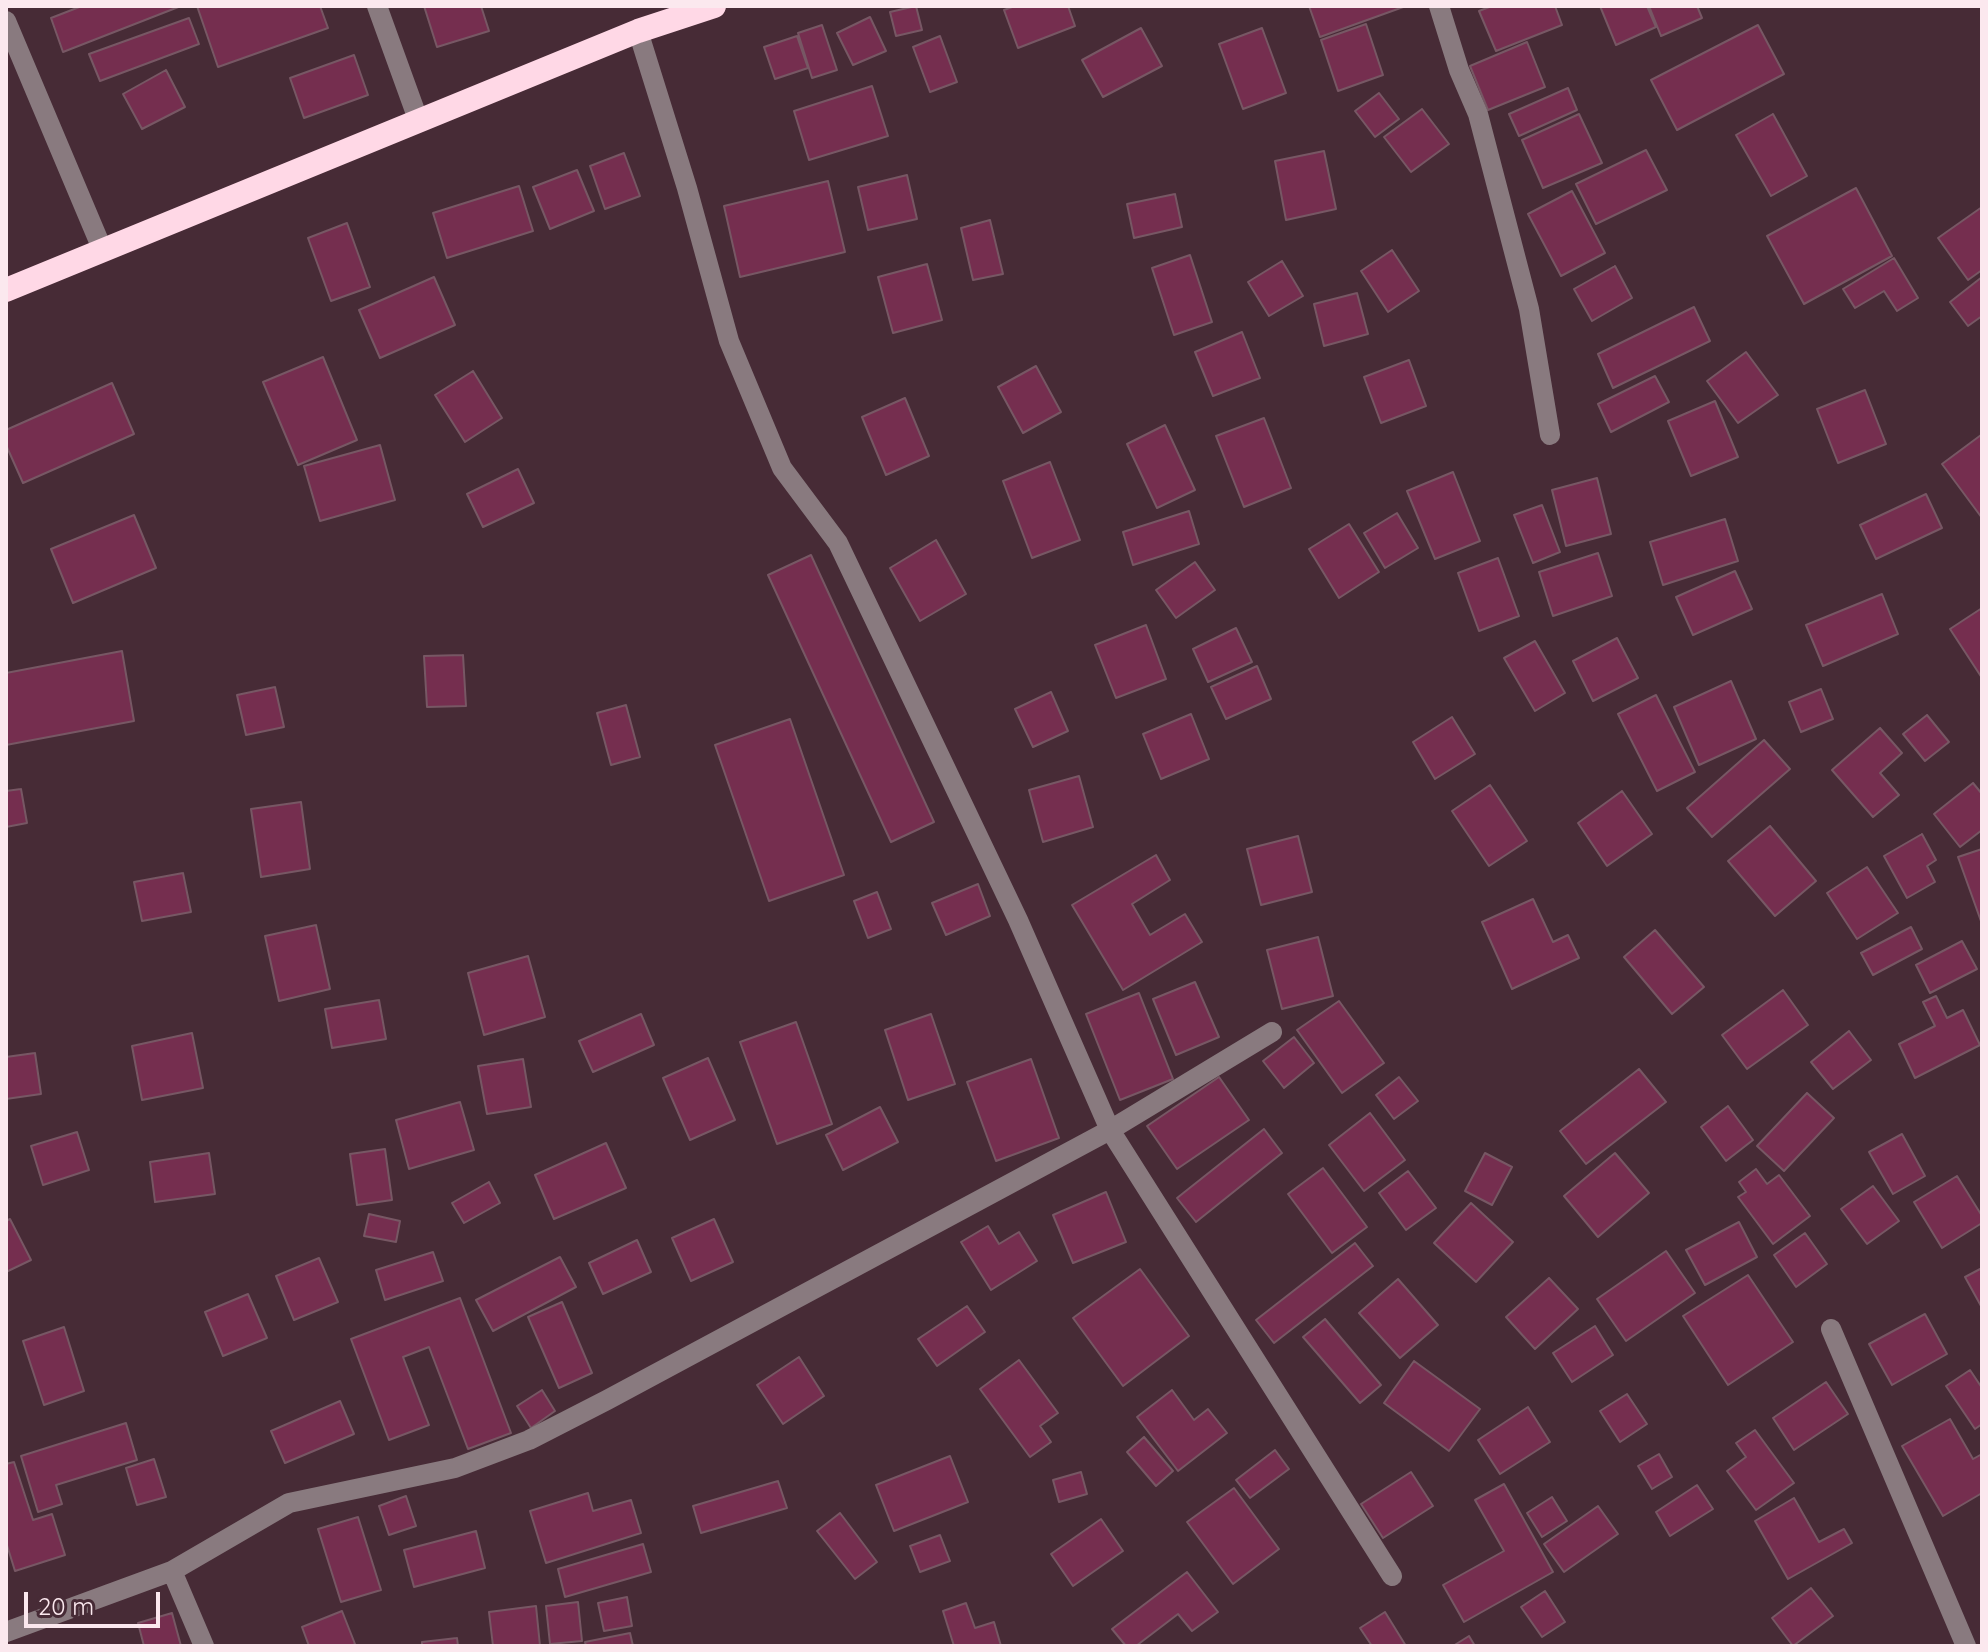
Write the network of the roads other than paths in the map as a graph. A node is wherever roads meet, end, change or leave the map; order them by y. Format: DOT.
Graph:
graph roads {
  1 [pos="377,6"];
  2 [pos="714,6"];
  3 [pos="1439,6"];
  4 [pos="6,21"];
  5 [pos="638,31"];
  6 [pos="419,122"];
  7 [pos="103,251"];
  8 [pos="6,290"];
  9 [pos="1550,435"];
  10 [pos="1272,1032"];
  11 [pos="1110,1130"];
  12 [pos="1831,1329"];
  13 [pos="172,1571"];
  14 [pos="1392,1576"];
  15 [pos="6,1632"];
  16 [pos="204,1646"];
  17 [pos="1966,1646"];
  1 -- 6 [label="street"];
  2 -- 5 [label="highway"];
  3 -- 9 [label="street"];
  4 -- 7 [label="street"];
  5 -- 6 [label="highway"];
  5 -- 11 [label="street"];
  6 -- 7 [label="highway"];
  7 -- 8 [label="highway"];
  10 -- 11 [label="street"];
  11 -- 13 [label="street"];
  11 -- 14 [label="street"];
  12 -- 17 [label="street"];
  13 -- 15 [label="street"];
  13 -- 16 [label="street"];
}
